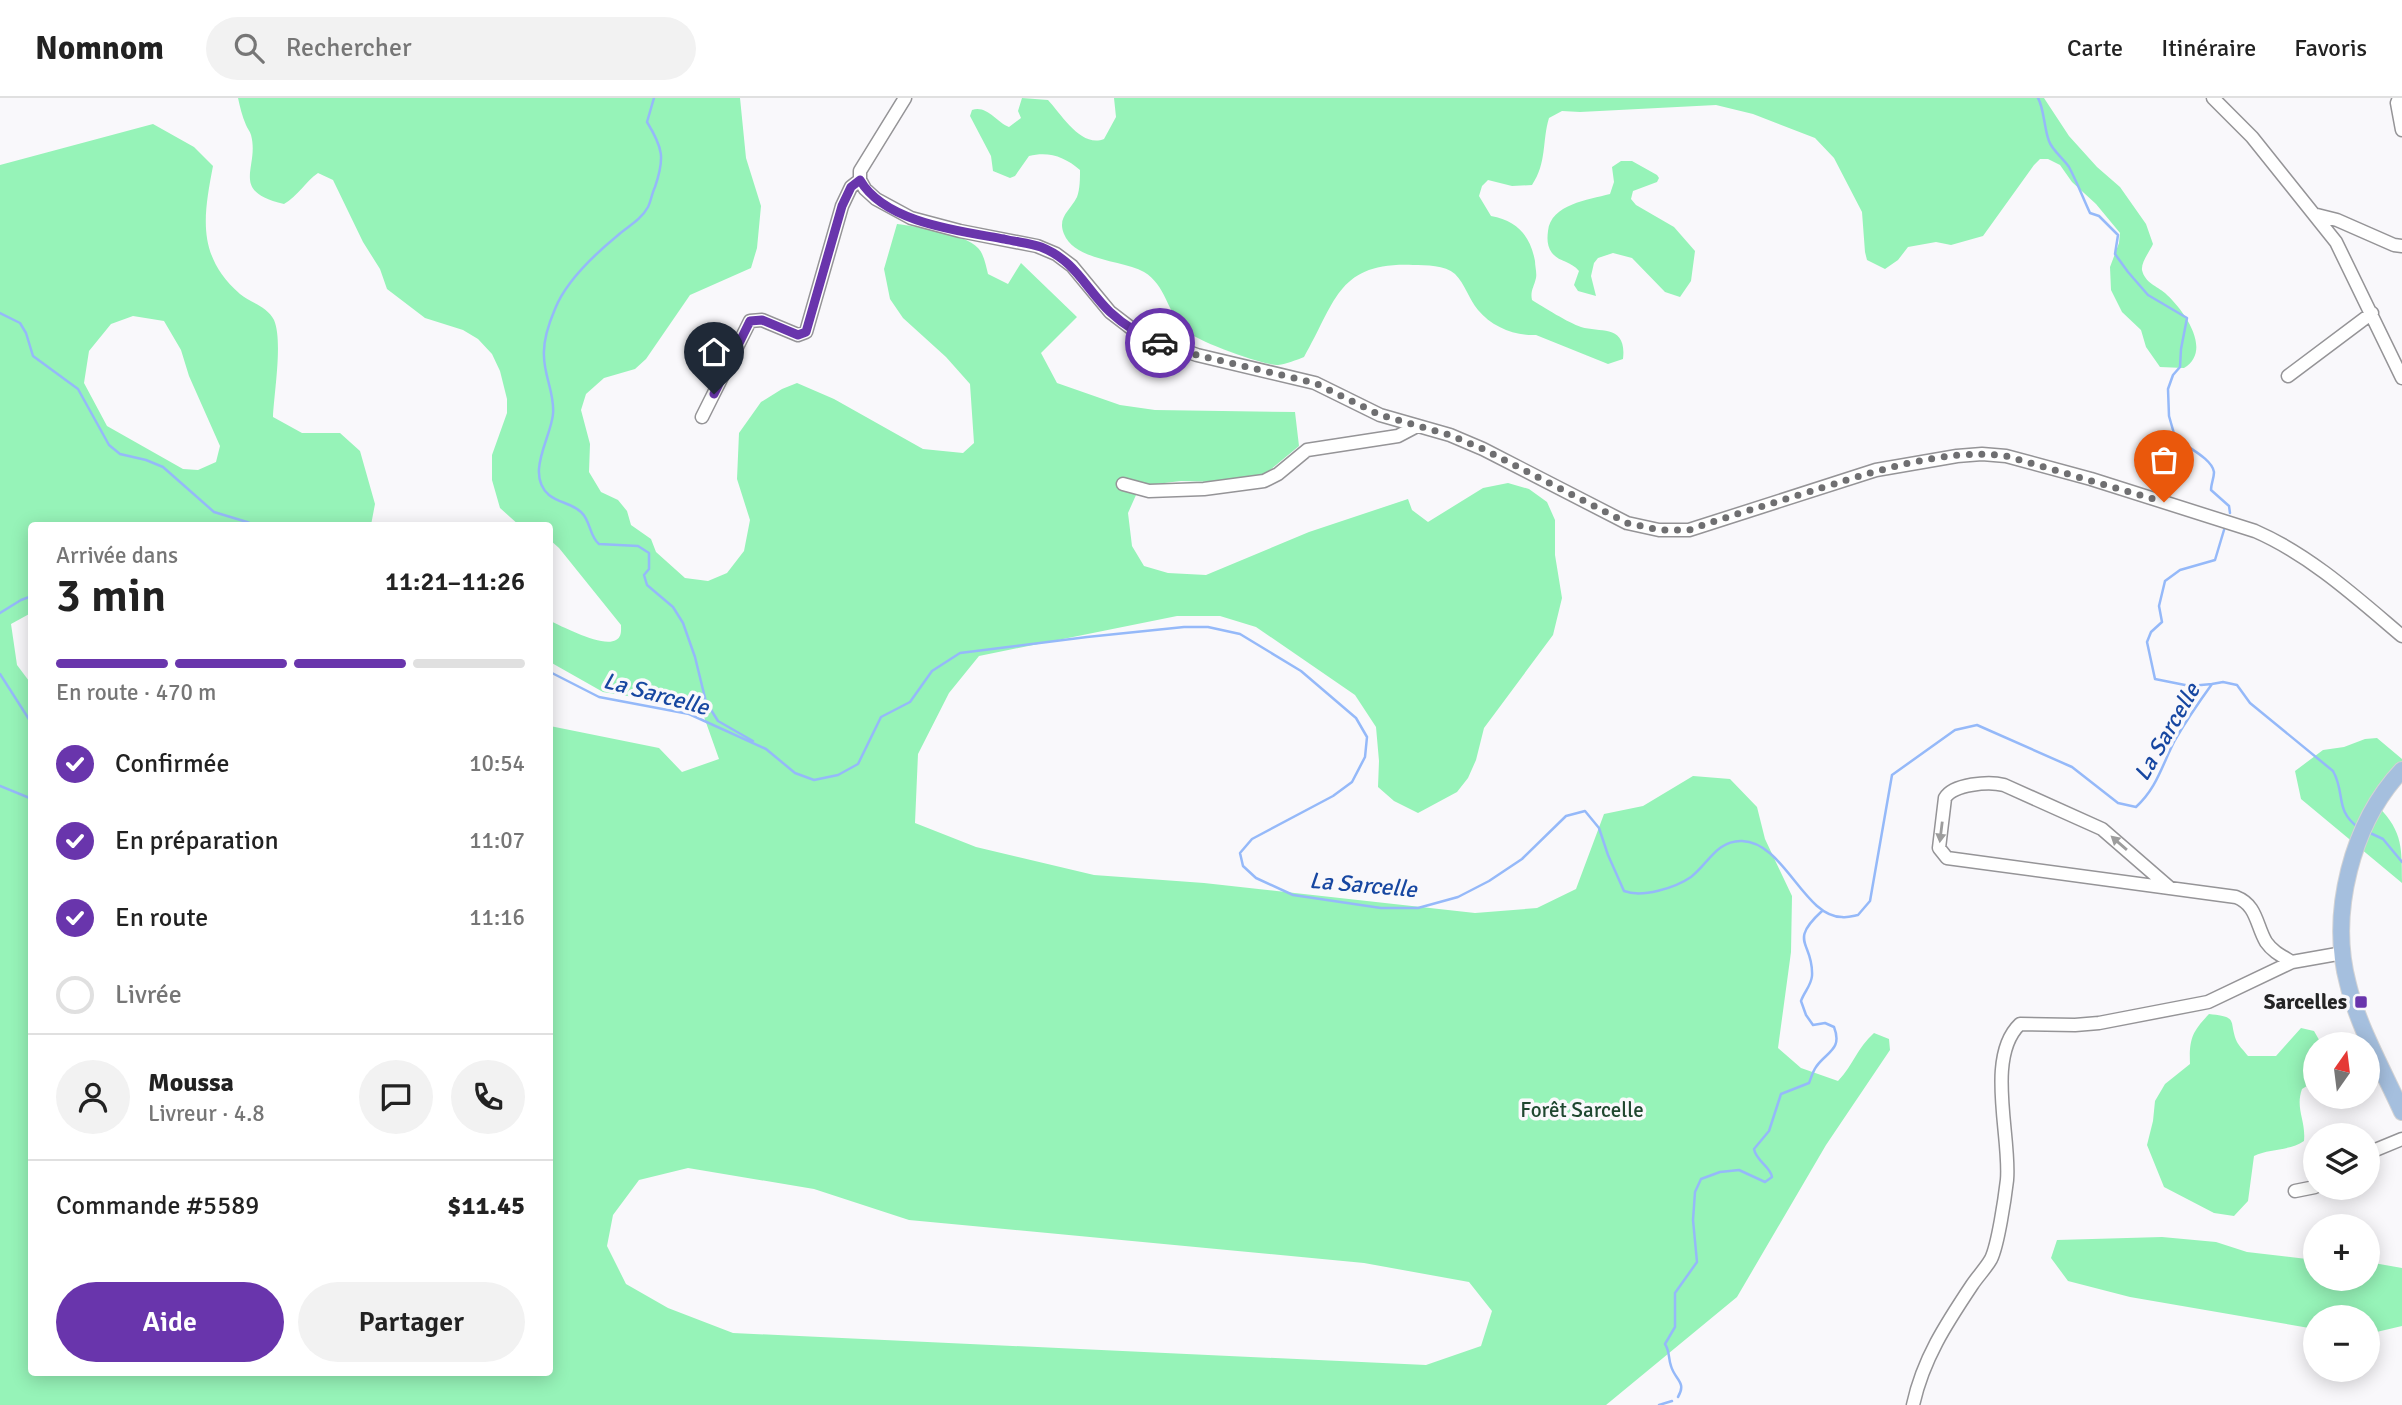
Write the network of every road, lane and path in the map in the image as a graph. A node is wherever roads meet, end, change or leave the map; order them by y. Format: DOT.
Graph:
graph roads {
  1 [pos="905,98"];
  2 [pos="2213,98"];
  3 [pos="2399,98"];
  4 [pos="2402,130"];
  5 [pos="860,180"];
  6 [pos="2316,215"];
  7 [pos="2402,246"];
  8 [pos="2372,313"];
  9 [pos="2288,376"];
  10 [pos="2402,377"];
  11 [pos="702,418"];
  12 [pos="1417,426"];
  13 [pos="1123,484"];
  14 [pos="2402,636"];
  15 [pos="2402,770"];
  16 [pos="2170,888"];
  17 [pos="2343,953"];
  18 [pos="2292,962"];
  19 [pos="2402,1112"];
  20 [pos="2402,1139"];
  21 [pos="2380,1148"];
  22 [pos="2303,1190"];
  23 [pos="2295,1191"];
  24 [pos="1913,1405"];
  1 -- 5 [label="street"];
  2 -- 6 [label="street"];
  3 -- 4 [label="street"];
  5 -- 11 [label="street"];
  5 -- 12 [label="street"];
  6 -- 7 [label="street"];
  6 -- 8 [label="street"];
  8 -- 9 [label="street"];
  8 -- 10 [label="street"];
  12 -- 13 [label="street"];
  12 -- 14 [label="street"];
  15 -- 17 [label="main road"];
  16 -- 16 [label="street, one-way"];
  16 -- 18 [label="street"];
  17 -- 18 [label="street"];
  17 -- 19 [label="main road"];
  18 -- 24 [label="street"];
  20 -- 21 [label="street"];
  22 -- 23 [label="street"];
}
